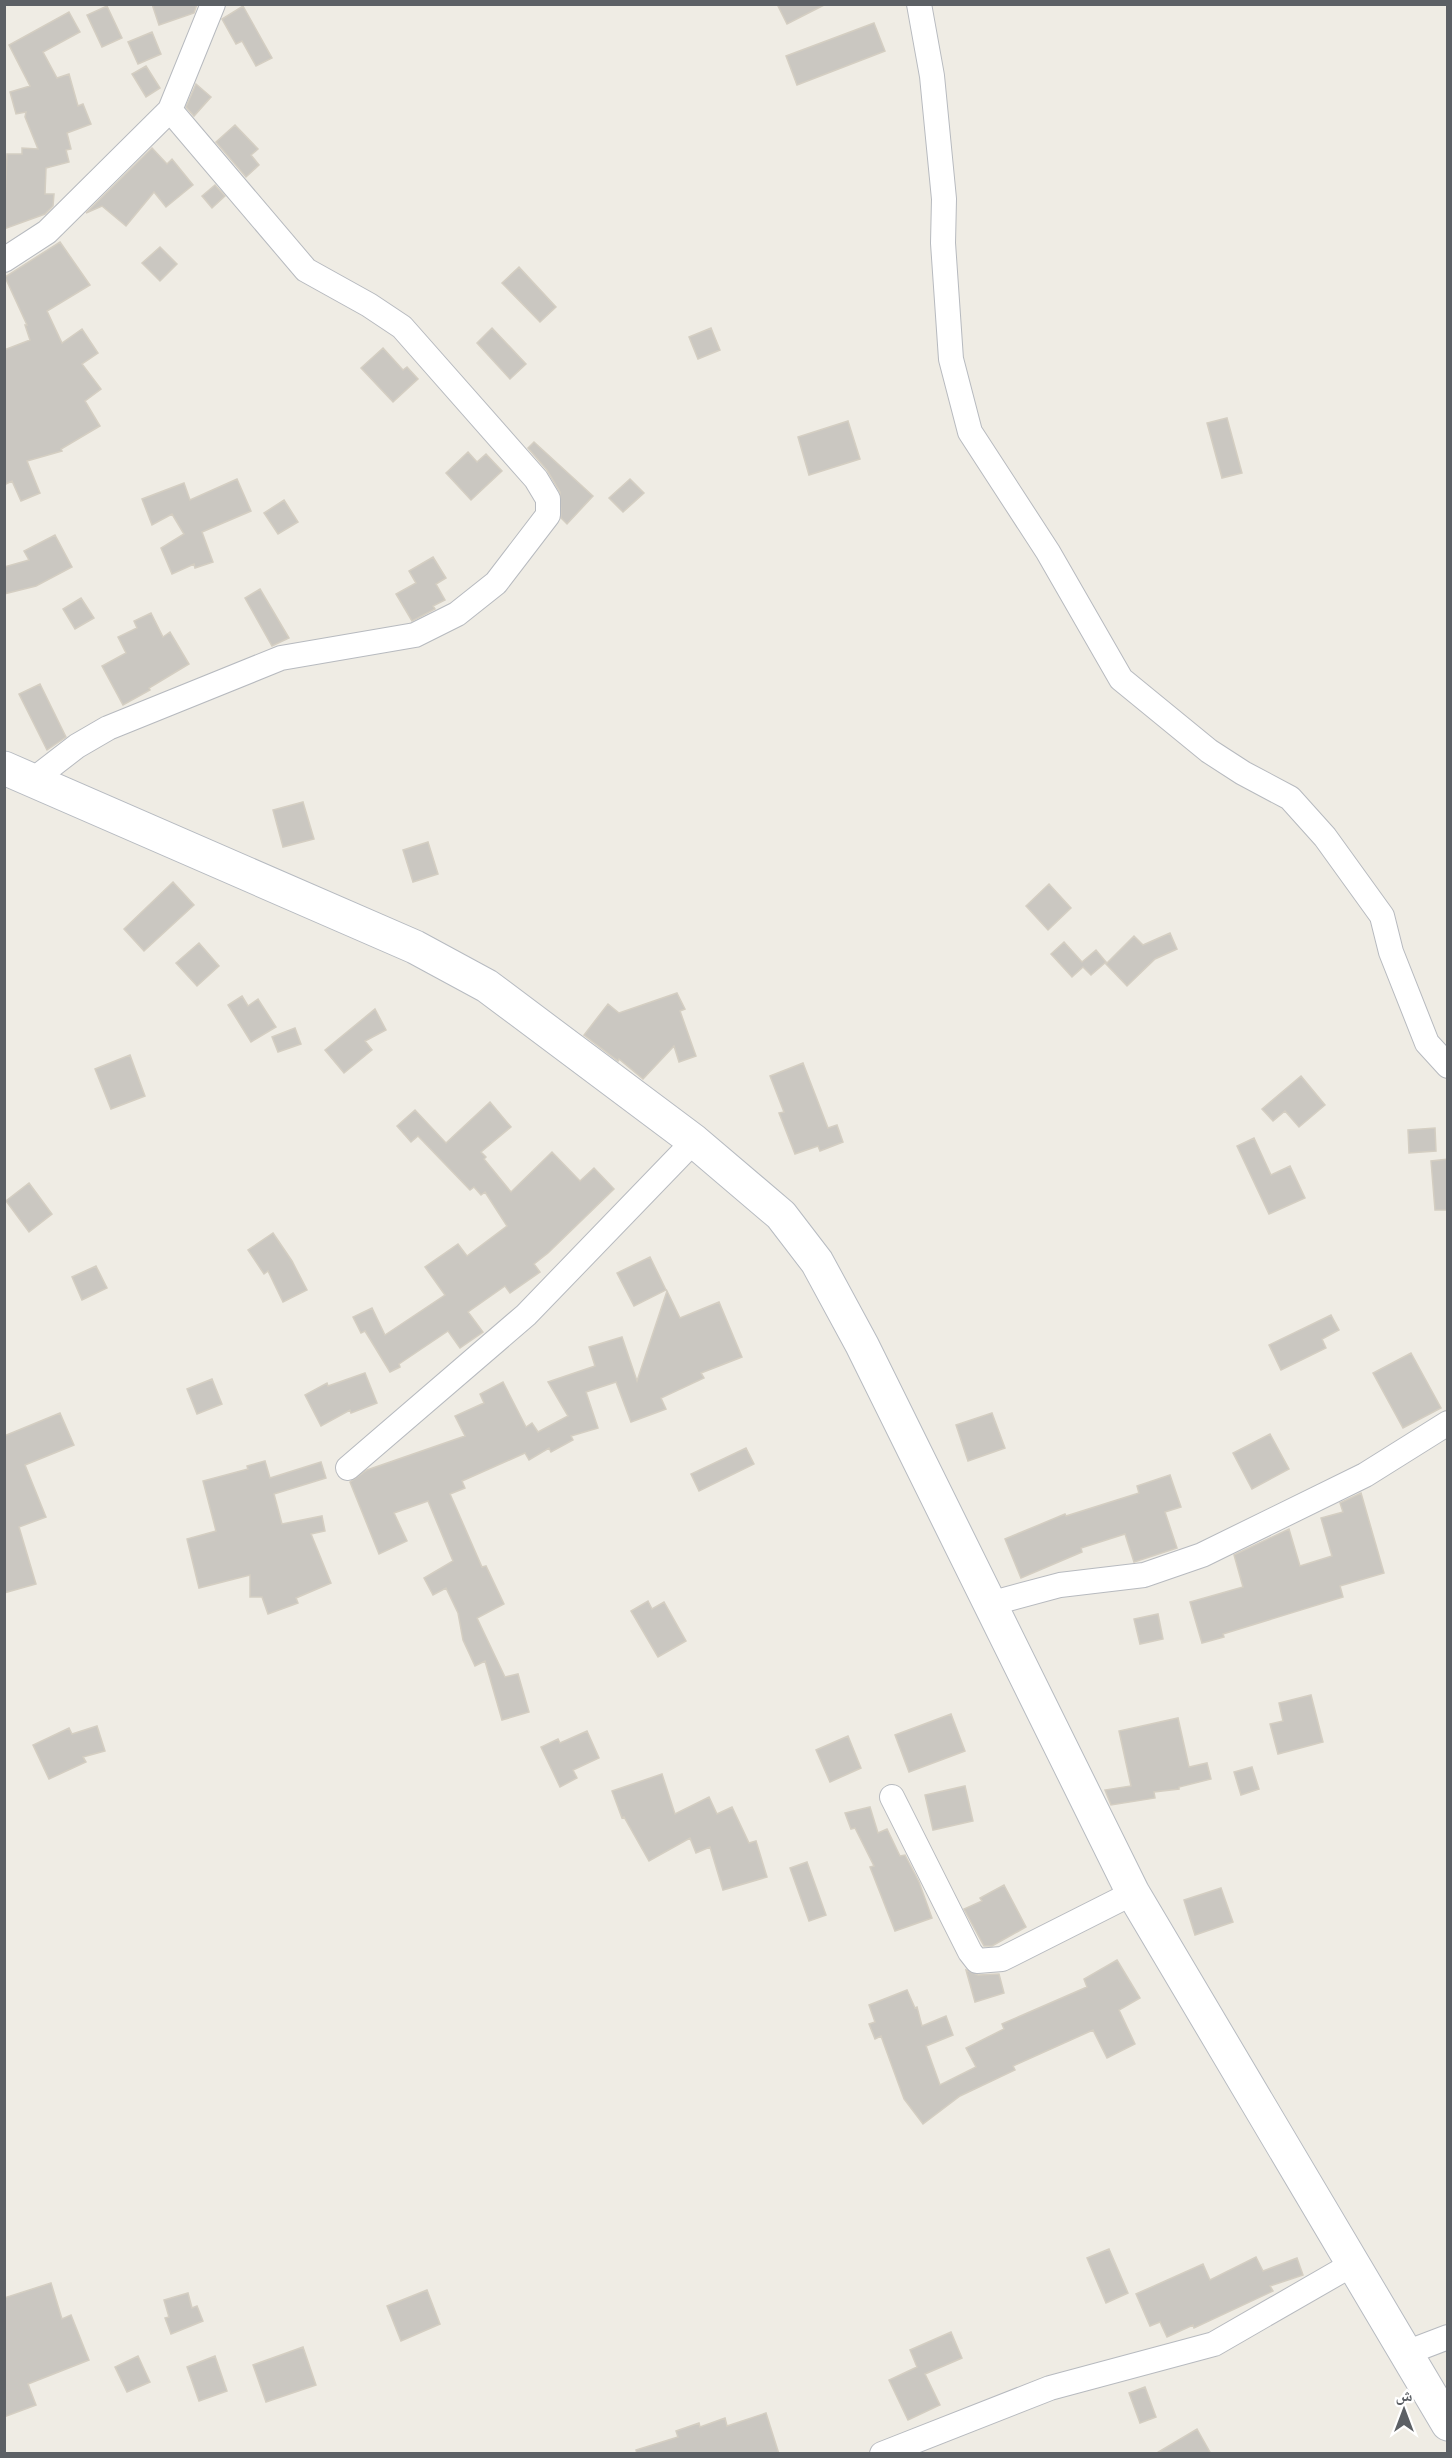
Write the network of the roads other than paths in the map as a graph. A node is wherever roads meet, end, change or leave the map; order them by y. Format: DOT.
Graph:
graph roads {
  1 [pos="213,4"];
  2 [pos="919,4"];
  3 [pos="170,110"];
  4 [pos="4,260"];
  5 [pos="19,774"];
  6 [pos="1448,1066"];
  7 [pos="694,1141"];
  8 [pos="1448,1423"];
  9 [pos="348,1468"];
  10 [pos="989,1604"];
  11 [pos="892,1797"];
  12 [pos="1133,1893"];
  13 [pos="1353,2264"];
  14 [pos="1448,2337"];
  15 [pos="1406,2353"];
  16 [pos="1448,2424"];
  17 [pos="882,2454"];
  1 -- 3 [label="street"];
  2 -- 6 [label="street"];
  3 -- 4 [label="street"];
  3 -- 5 [label="street"];
  5 -- 7 [label="main road"];
  7 -- 9 [label="street"];
  7 -- 10 [label="main road"];
  8 -- 10 [label="street"];
  10 -- 12 [label="main road"];
  11 -- 12 [label="street"];
  12 -- 13 [label="main road"];
  13 -- 15 [label="main road"];
  13 -- 17 [label="street"];
  14 -- 15 [label="street"];
  15 -- 16 [label="main road"];
}
